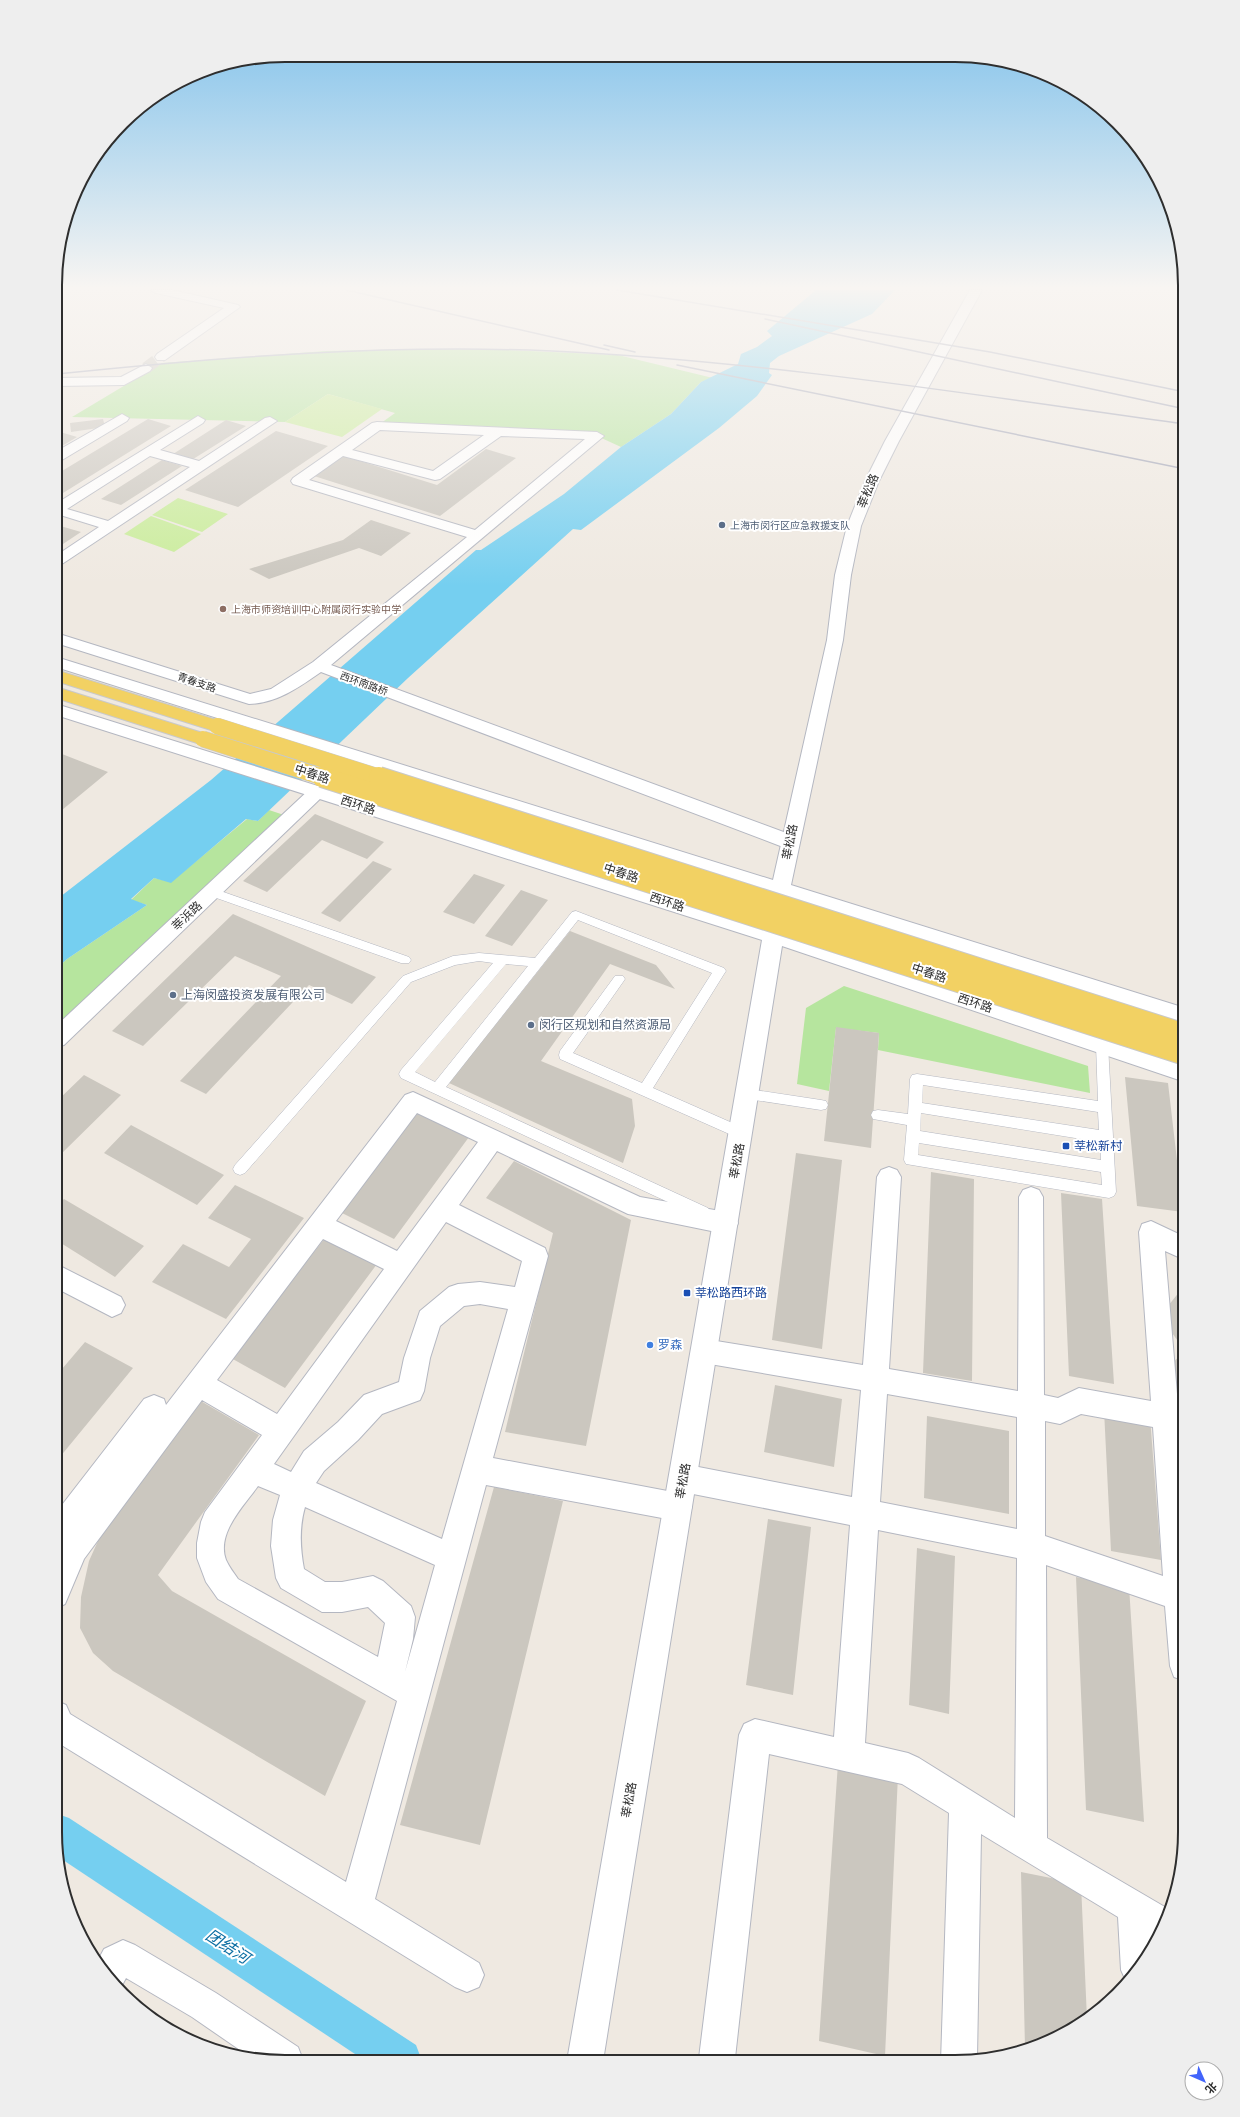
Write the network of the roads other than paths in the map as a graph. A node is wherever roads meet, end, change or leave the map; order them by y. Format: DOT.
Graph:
graph roads {
  1 [pos="921,389"];
  2 [pos="122,418"];
  3 [pos="198,420"];
  4 [pos="270,421"];
  5 [pos="497,432"];
  6 [pos="148,451"];
  7 [pos="342,451"];
  8 [pos="62,454"];
  9 [pos="201,466"];
  10 [pos="62,506"];
  11 [pos="62,511"];
  12 [pos="110,526"];
  13 [pos="477,535"];
  14 [pos="62,558"];
  15 [pos="62,640"];
  16 [pos="62,664"];
  17 [pos="326,668"];
  18 [pos="62,678"];
  19 [pos="62,694"];
  20 [pos="62,710"];
  21 [pos="208,740"];
  22 [pos="312,790"];
  23 [pos="790,842"];
  24 [pos="781,889"];
  25 [pos="212,892"];
  26 [pos="774,936"];
  27 [pos="503,959"];
  28 [pos="405,960"];
  29 [pos="538,963"];
  30 [pos="619,979"];
  31 [pos="1178,1014"];
  32 [pos="1178,1032"];
  33 [pos="62,1034"];
  34 [pos="1102,1045"];
  35 [pos="1178,1053"];
  36 [pos="1178,1071"];
  37 [pos="437,1089"];
  38 [pos="645,1090"];
  39 [pos="748,1094"];
  40 [pos="821,1105"];
  41 [pos="915,1107"];
  42 [pos="1105,1108"];
  43 [pos="878,1115"];
  44 [pos="914,1120"];
  45 [pos="741,1133"];
  46 [pos="913,1136"];
  47 [pos="1106,1137"];
  48 [pos="493,1139"];
  49 [pos="1108,1167"];
  50 [pos="240,1169"];
  51 [pos="889,1176"];
  52 [pos="1031,1196"];
  53 [pos="443,1209"];
  54 [pos="726,1223"];
  55 [pos="319,1225"];
  56 [pos="1178,1246"];
  57 [pos="402,1265"];
  58 [pos="62,1278"];
  59 [pos="524,1300"];
  60 [pos="112,1305"];
  61 [pos="704,1351"];
  62 [pos="874,1380"];
  63 [pos="199,1384"];
  64 [pos="1031,1406"];
  65 [pos="154,1408"];
  66 [pos="1175,1419"];
  67 [pos="281,1431"];
  68 [pos="476,1468"];
  69 [pos="253,1469"];
  70 [pos="683,1478"];
  71 [pos="296,1488"];
  72 [pos="1178,1495"];
  73 [pos="678,1507"];
  74 [pos="865,1513"];
  75 [pos="62,1529"];
  76 [pos="1031,1546"];
  77 [pos="452,1558"];
  78 [pos="62,1576"];
  79 [pos="1178,1596"];
  80 [pos="388,1679"];
  81 [pos="415,1694"];
  82 [pos="62,1727"];
  83 [pos="848,1756"];
  84 [pos="965,1805"];
  85 [pos="1031,1847"];
  86 [pos="356,1907"];
  87 [pos="1134,1909"];
  88 [pos="1158,1923"];
  89 [pos="1137,1960"];
  90 [pos="111,1971"];
  91 [pos="467,1975"];
  92 [pos="278,2055"];
  93 [pos="586,2055"];
  94 [pos="717,2055"];
  95 [pos="959,2055"];
  1 -- 23 [label="street, 莘松路"];
  2 -- 8 [label="street"];
  3 -- 6 [label="street"];
  4 -- 9 [label="street"];
  5 -- 7 [label="street"];
  5 -- 7 [label="street"];
  5 -- 13 [label="street, 青春支路"];
  6 -- 9 [label="street"];
  6 -- 10 [label="street"];
  7 -- 13 [label="street"];
  9 -- 12 [label="street"];
  11 -- 12 [label="street"];
  12 -- 14 [label="street"];
  13 -- 17 [label="street, 青春支路"];
  15 -- 17 [label="street, 青春支路"];
  16 -- 24 [label="street"];
  17 -- 23 [label="street, 西环南路桥"];
  18 -- 21 [label="main road, 中春路"];
  19 -- 21 [label="main road, 中春路"];
  20 -- 21 [label="street, 西环路"];
  21 -- 22 [label="street, 西环路"];
  21 -- 32 [label="main road, 中春路, bridge"];
  21 -- 35 [label="main road, 中春路, bridge"];
  22 -- 25 [label="street, 莘浜路"];
  22 -- 26 [label="street, 西环路"];
  23 -- 24 [label="street, 莘松路"];
  24 -- 26 [label="street, 莘松路"];
  24 -- 31 [label="street"];
  25 -- 28 [label="lane"];
  25 -- 33 [label="street, 莘浜路"];
  26 -- 34 [label="street, 西环路"];
  26 -- 39 [label="street, 莘松路"];
  27 -- 29 [label="lane"];
  27 -- 37 [label="lane"];
  27 -- 50 [label="lane"];
  29 -- 37 [label="lane"];
  29 -- 38 [label="lane"];
  30 -- 38 [label="lane"];
  34 -- 36 [label="street, 西环路"];
  34 -- 42 [label="lane"];
  37 -- 54 [label="lane"];
  38 -- 45 [label="lane"];
  39 -- 40 [label="lane"];
  39 -- 45 [label="street, 莘松路"];
  41 -- 42 [label="lane"];
  41 -- 44 [label="lane"];
  41 -- 47 [label="lane"];
  42 -- 47 [label="lane"];
  43 -- 44 [label="lane"];
  44 -- 46 [label="lane"];
  45 -- 54 [label="street, 莘松路"];
  46 -- 49 [label="lane"];
  46 -- 49 [label="lane"];
  47 -- 49 [label="lane"];
  48 -- 53 [label="street"];
  48 -- 54 [label="street"];
  48 -- 55 [label="street"];
  51 -- 62 [label="street"];
  52 -- 64 [label="street"];
  53 -- 57 [label="street"];
  53 -- 59 [label="street"];
  54 -- 61 [label="street, 莘松路"];
  55 -- 57 [label="street"];
  55 -- 63 [label="street"];
  56 -- 66 [label="street"];
  57 -- 67 [label="street"];
  58 -- 60 [label="street"];
  59 -- 68 [label="street"];
  59 -- 71 [label="street"];
  61 -- 62 [label="street"];
  61 -- 70 [label="street, 莘松路"];
  62 -- 64 [label="street"];
  62 -- 74 [label="street"];
  63 -- 67 [label="street"];
  63 -- 78 [label="street"];
  64 -- 66 [label="street"];
  64 -- 76 [label="street"];
  65 -- 75 [label="street"];
  66 -- 72 [label="street"];
  67 -- 69 [label="street"];
  68 -- 73 [label="street"];
  68 -- 77 [label="street"];
  69 -- 71 [label="street"];
  69 -- 80 [label="street"];
  70 -- 73 [label="street, 莘松路"];
  70 -- 74 [label="street"];
  71 -- 77 [label="street"];
  71 -- 80 [label="street"];
  73 -- 93 [label="street, 莘松路"];
  74 -- 76 [label="street"];
  74 -- 83 [label="street"];
  76 -- 79 [label="street"];
  76 -- 85 [label="street"];
  77 -- 81 [label="street"];
  80 -- 81 [label="street"];
  81 -- 86 [label="street"];
  82 -- 86 [label="street"];
  83 -- 84 [label="street"];
  83 -- 94 [label="street"];
  84 -- 85 [label="street"];
  84 -- 95 [label="street"];
  85 -- 87 [label="street"];
  86 -- 91 [label="street"];
  87 -- 88 [label="street"];
  87 -- 89 [label="street"];
  90 -- 92 [label="street"];
}
